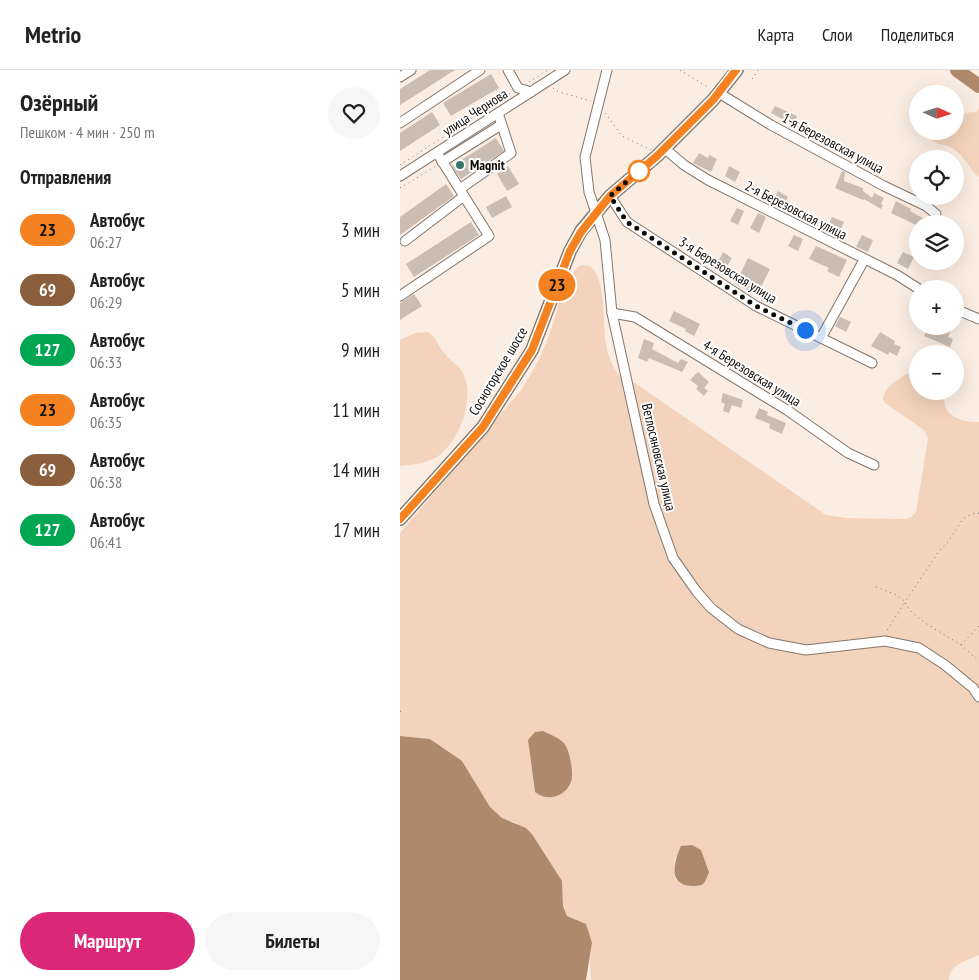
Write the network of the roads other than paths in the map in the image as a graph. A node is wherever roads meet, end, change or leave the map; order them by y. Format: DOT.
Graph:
graph roads {
  1 [pos="411,70"];
  2 [pos="480,70"];
  3 [pos="508,70"];
  4 [pos="566,70"];
  5 [pos="607,70"];
  6 [pos="735,70"];
  7 [pos="400,77"];
  8 [pos="531,92"];
  9 [pos="719,93"];
  10 [pos="498,113"];
  11 [pos="400,123"];
  12 [pos="501,125"];
  13 [pos="664,148"];
  14 [pos="436,153"];
  15 [pos="442,162"];
  16 [pos="400,176"];
  17 [pos="462,193"];
  18 [pos="610,196"];
  19 [pos="596,213"];
  20 [pos="936,214"];
  21 [pos="405,241"];
  22 [pos="864,260"];
  23 [pos="909,283"];
  24 [pos="400,296"];
  25 [pos="612,313"];
  26 [pos="964,313"];
  27 [pos="979,319"];
  28 [pos="821,338"];
  29 [pos="872,363"];
  30 [pos="874,465"];
  31 [pos="400,519"];
  32 [pos="979,697"];
  1 -- 7 [label="street"];
  2 -- 11 [label="street"];
  3 -- 8 [label="street"];
  4 -- 8 [label="street, улица Чернова"];
  5 -- 19 [label="street, Ветлосяновская улица"];
  6 -- 9 [label="main road, Сосногорское шоссе"];
  8 -- 10 [label="street, улица Чернова"];
  9 -- 13 [label="main road, Сосногорское шоссе"];
  9 -- 20 [label="street, 1-я Березовская улица"];
  10 -- 12 [label="street"];
  10 -- 14 [label="street, улица Чернова"];
  12 -- 15 [label="street"];
  12 -- 17 [label="street"];
  13 -- 18 [label="main road, Сосногорское шоссе"];
  13 -- 22 [label="street, 2-я Березовская улица"];
  14 -- 15 [label="street"];
  14 -- 16 [label="street, улица Чернова"];
  15 -- 17 [label="street"];
  17 -- 21 [label="street"];
  17 -- 24 [label="street"];
  18 -- 19 [label="main road, Сосногорское шоссе"];
  18 -- 28 [label="street, 3-я Березовская улица"];
  19 -- 25 [label="street, Ветлосяновская улица"];
  19 -- 31 [label="main road, Сосногорское шоссе"];
  22 -- 23 [label="street, 2-я Березовская улица"];
  22 -- 28 [label="street"];
  25 -- 30 [label="street, 4-я Березовская улица"];
  25 -- 32 [label="street, Ветлосяновская улица"];
  26 -- 27 [label="street"];
  28 -- 29 [label="street, 3-я Березовская улица"];
}
